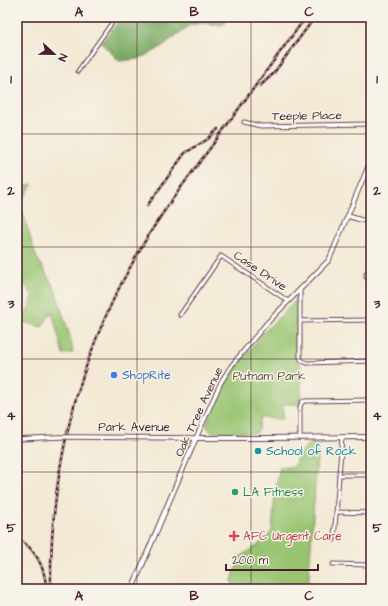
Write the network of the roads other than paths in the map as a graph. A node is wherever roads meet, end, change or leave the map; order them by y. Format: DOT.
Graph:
graph roads {
  1 [pos="116,17"];
  2 [pos="78,71"];
  3 [pos="244,122"];
  4 [pos="371,124"];
  5 [pos="371,160"];
  6 [pos="365,175"];
  7 [pos="371,176"];
  8 [pos="348,216"];
  9 [pos="371,221"];
  10 [pos="371,265"];
  11 [pos="366,277"];
  12 [pos="300,290"];
  13 [pos="288,301"];
  14 [pos="180,315"];
  15 [pos="371,320"];
  16 [pos="300,321"];
  17 [pos="371,361"];
  18 [pos="371,400"];
  19 [pos="371,436"];
  20 [pos="300,437"];
  21 [pos="342,437"];
  22 [pos="196,438"];
  23 [pos="17,439"];
  24 [pos="339,475"];
  25 [pos="371,475"];
  26 [pos="336,512"];
  27 [pos="371,513"];
  28 [pos="334,540"];
  29 [pos="333,564"];
  30 [pos="371,565"];
  31 [pos="132,589"];
  1 -- 2 [label="street"];
  3 -- 4 [label="street, Teeple Place"];
  5 -- 6 [label="street, Oak Tree Avenue"];
  6 -- 7 [label="street"];
  6 -- 8 [label="street, Oak Tree Avenue"];
  8 -- 9 [label="street"];
  8 -- 12 [label="street, Oak Tree Avenue"];
  10 -- 11 [label="street"];
  12 -- 13 [label="street, Oak Tree Avenue"];
  12 -- 16 [label="street"];
  13 -- 14 [label="street, Case Drive"];
  13 -- 22 [label="street, Oak Tree Avenue"];
  15 -- 16 [label="street"];
  16 -- 17 [label="street"];
  18 -- 20 [label="street"];
  19 -- 21 [label="main road, Park Avenue"];
  20 -- 21 [label="main road, Park Avenue"];
  20 -- 22 [label="main road, Park Avenue"];
  21 -- 24 [label="street"];
  22 -- 23 [label="street, Park Avenue, bridge"];
  22 -- 31 [label="main road, Oak Tree Avenue"];
  24 -- 25 [label="street"];
  24 -- 26 [label="street"];
  26 -- 27 [label="street"];
  26 -- 28 [label="street"];
  29 -- 30 [label="street"];
}
